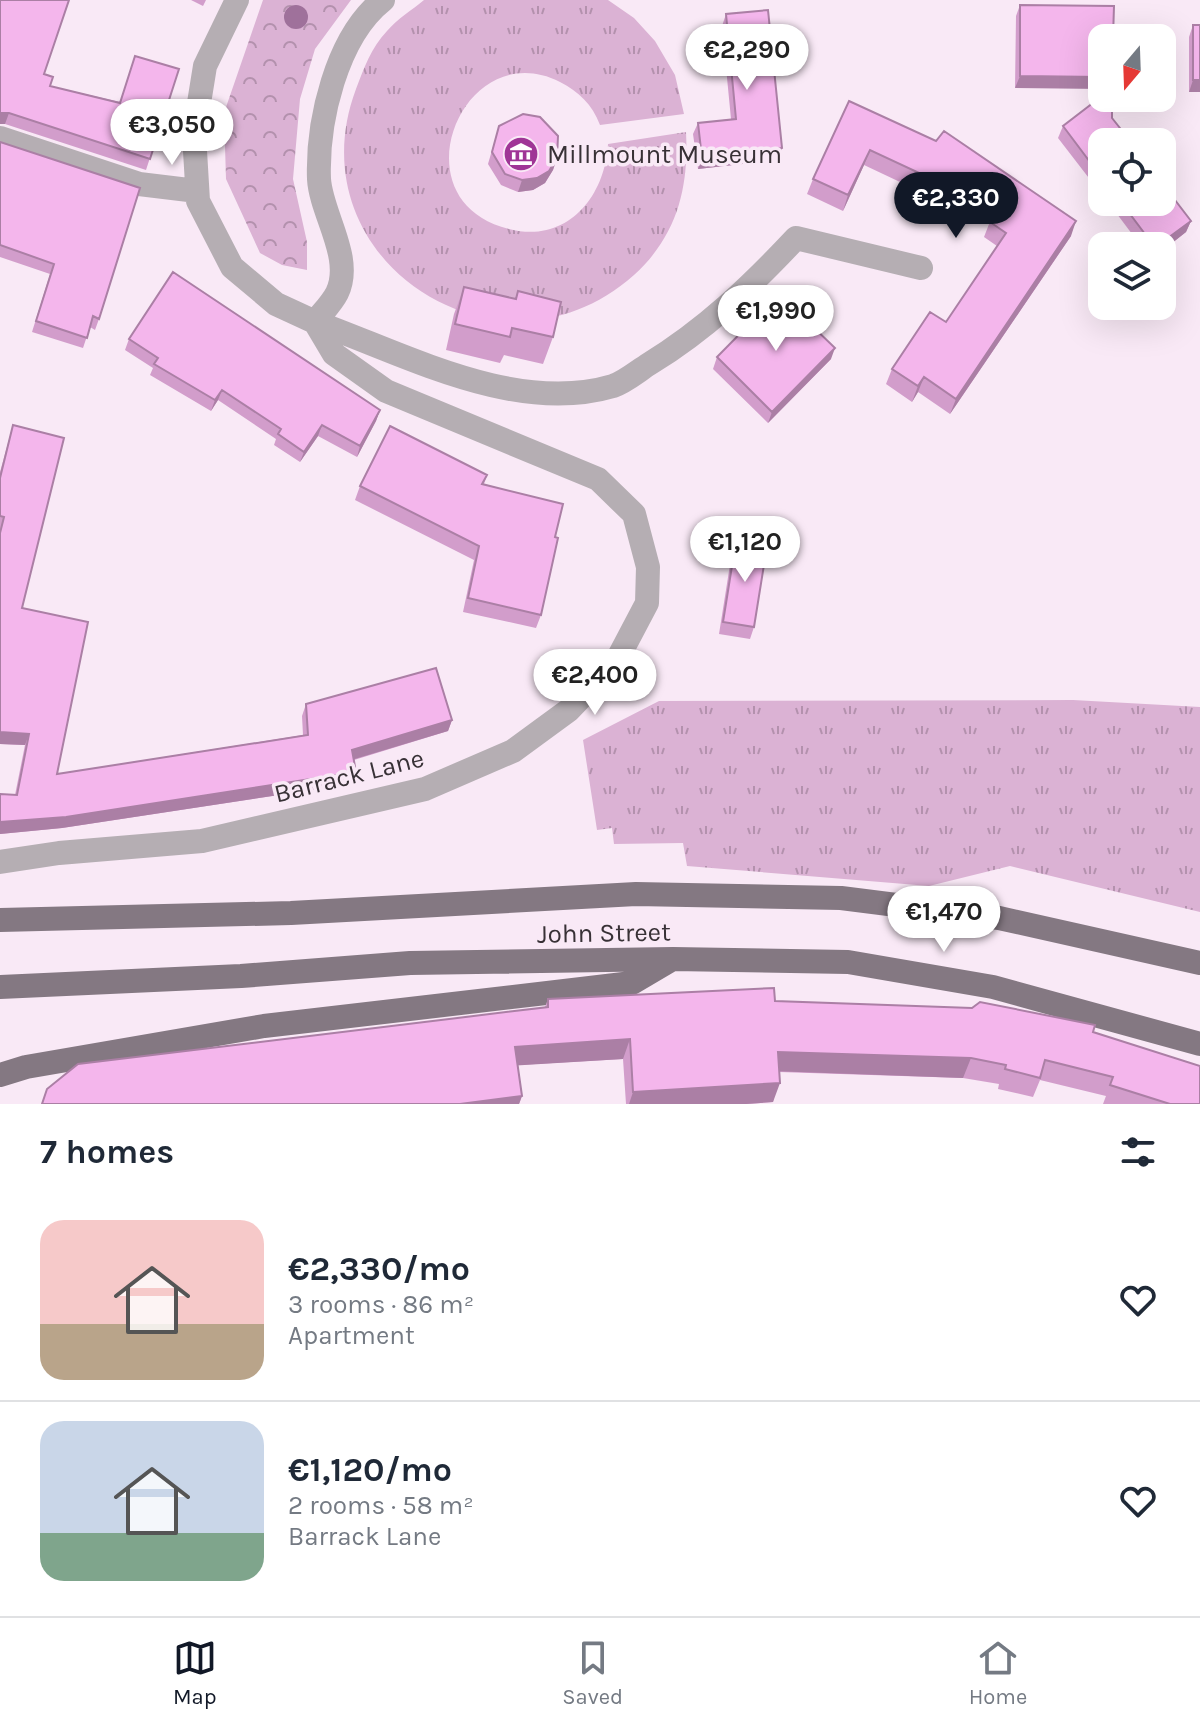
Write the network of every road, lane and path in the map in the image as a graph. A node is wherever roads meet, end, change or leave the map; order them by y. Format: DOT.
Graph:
graph roads {
  1 [pos="237,0"];
  2 [pos="383,0"];
  3 [pos="0,138"];
  4 [pos="197,191"];
  5 [pos="921,268"];
  6 [pos="315,322"];
  7 [pos="0,862"];
  8 [pos="0,920"];
  9 [pos="673,959"];
  10 [pos="1200,963"];
  11 [pos="0,987"];
  12 [pos="1200,1044"];
  13 [pos="0,1075"];
  1 -- 4 [label="street"];
  2 -- 6 [label="street"];
  3 -- 4 [label="street"];
  4 -- 6 [label="street"];
  5 -- 6 [label="street"];
  6 -- 7 [label="street, Barrack Lane"];
  8 -- 10 [label="main road, John Street"];
  9 -- 11 [label="main road, John Street"];
  9 -- 12 [label="main road, John Street"];
  9 -- 13 [label="main road"];
}
